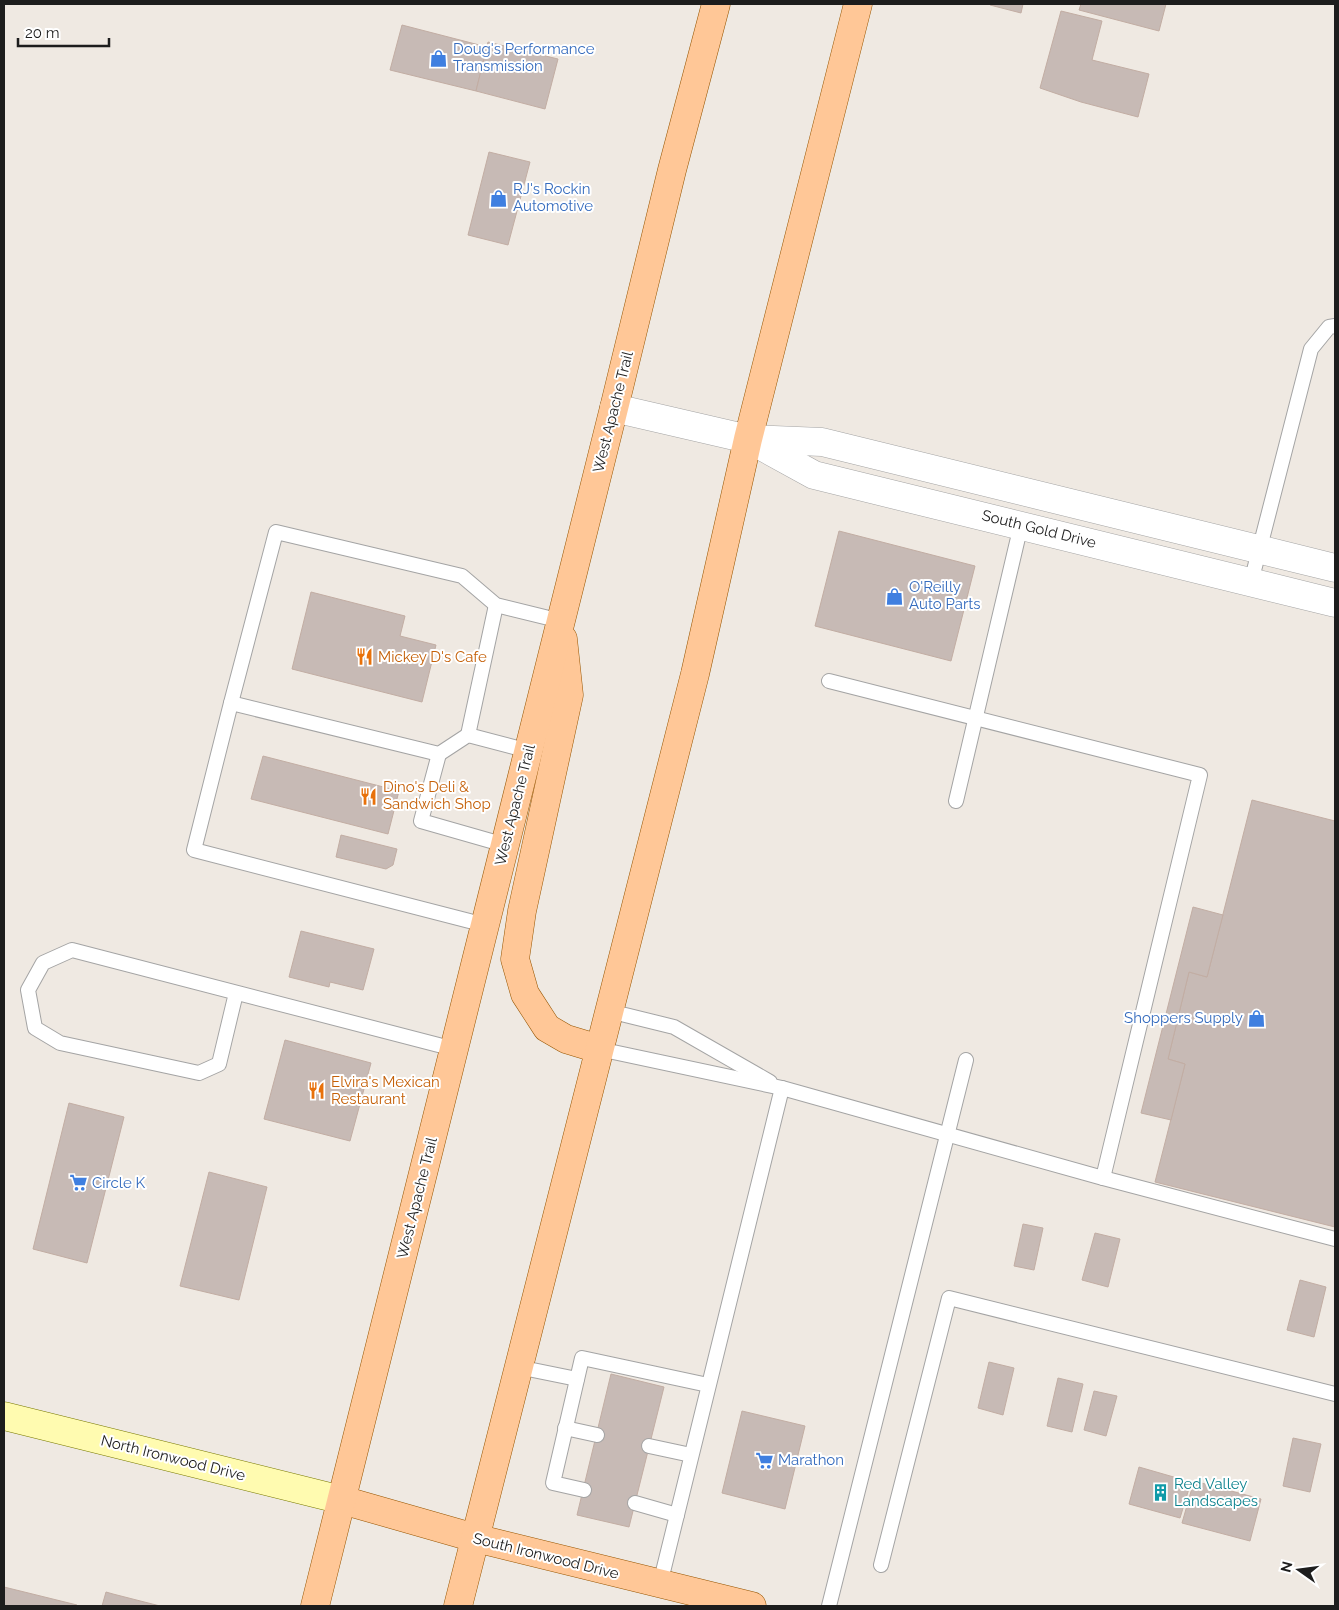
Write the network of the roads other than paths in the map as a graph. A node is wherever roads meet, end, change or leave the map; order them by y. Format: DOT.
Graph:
graph roads {
  1 [pos="716,4"];
  2 [pos="858,4"];
  3 [pos="1335,326"];
  4 [pos="614,408"];
  5 [pos="748,439"];
  6 [pos="1030,492"];
  7 [pos="1021,524"];
  8 [pos="1259,549"];
  9 [pos="1335,568"];
  10 [pos="1251,582"];
  11 [pos="1335,603"];
  12 [pos="496,605"];
  13 [pos="561,620"];
  14 [pos="829,681"];
  15 [pos="231,703"];
  16 [pos="974,718"];
  17 [pos="468,735"];
  18 [pos="529,751"];
  19 [pos="439,754"];
  20 [pos="956,801"];
  21 [pos="505,845"];
  22 [pos="485,925"];
  23 [pos="236,993"];
  24 [pos="609,1011"];
  25 [pos="454,1049"];
  26 [pos="599,1049"];
  27 [pos="966,1060"];
  28 [pos="782,1088"];
  29 [pos="947,1135"];
  30 [pos="1103,1178"];
  31 [pos="1335,1239"];
  32 [pos="518,1367"];
  33 [pos="577,1379"];
  34 [pos="708,1385"];
  35 [pos="1335,1394"];
  36 [pos="4,1416"];
  37 [pos="566,1428"];
  38 [pos="597,1435"];
  39 [pos="649,1446"];
  40 [pos="691,1455"];
  41 [pos="584,1490"];
  42 [pos="342,1500"];
  43 [pos="635,1503"];
  44 [pos="677,1515"];
  45 [pos="475,1538"];
  46 [pos="881,1565"];
  47 [pos="660,1584"];
  48 [pos="315,1606"];
  49 [pos="458,1606"];
  50 [pos="752,1606"];
  51 [pos="829,1606"];
  1 -- 4 [label="main road, West Apache Trail"];
  2 -- 5 [label="main road"];
  3 -- 8 [label="lane"];
  4 -- 5 [label="street, South Gold Drive"];
  4 -- 13 [label="main road, West Apache Trail"];
  5 -- 6 [label="street, South Gold Drive"];
  5 -- 7 [label="street, South Gold Drive"];
  5 -- 24 [label="main road"];
  6 -- 7 [label="street"];
  6 -- 8 [label="street, South Gold Drive"];
  7 -- 10 [label="street, South Gold Drive"];
  7 -- 16 [label="lane"];
  8 -- 9 [label="street, South Gold Drive"];
  8 -- 10 [label="lane"];
  10 -- 11 [label="street, South Gold Drive"];
  12 -- 13 [label="lane"];
  12 -- 15 [label="lane"];
  12 -- 17 [label="lane"];
  13 -- 18 [label="main road, West Apache Trail"];
  13 -- 26 [label="main road"];
  14 -- 16 [label="lane"];
  15 -- 19 [label="lane"];
  15 -- 22 [label="lane"];
  16 -- 20 [label="lane"];
  16 -- 30 [label="lane"];
  17 -- 18 [label="lane"];
  17 -- 19 [label="lane"];
  18 -- 21 [label="main road, West Apache Trail"];
  19 -- 21 [label="lane"];
  21 -- 22 [label="main road, West Apache Trail"];
  22 -- 25 [label="main road, West Apache Trail"];
  23 -- 23 [label="lane"];
  23 -- 25 [label="lane"];
  24 -- 26 [label="main road"];
  24 -- 28 [label="lane"];
  25 -- 42 [label="main road, West Apache Trail"];
  26 -- 28 [label="lane"];
  26 -- 32 [label="main road"];
  27 -- 29 [label="lane"];
  28 -- 29 [label="lane"];
  28 -- 34 [label="lane"];
  29 -- 30 [label="lane"];
  29 -- 51 [label="lane"];
  30 -- 31 [label="lane"];
  32 -- 33 [label="lane"];
  32 -- 45 [label="main road"];
  33 -- 34 [label="lane"];
  33 -- 37 [label="lane"];
  34 -- 40 [label="lane"];
  35 -- 46 [label="lane"];
  36 -- 42 [label="main road, North Ironwood Drive"];
  37 -- 38 [label="lane"];
  37 -- 41 [label="lane"];
  39 -- 40 [label="lane"];
  40 -- 44 [label="lane"];
  42 -- 45 [label="main road, South Ironwood Drive"];
  42 -- 48 [label="main road, West Apache Trail"];
  43 -- 44 [label="lane"];
  44 -- 47 [label="lane"];
  45 -- 47 [label="main road, South Ironwood Drive"];
  45 -- 49 [label="main road"];
  47 -- 50 [label="main road, South Ironwood Drive"];
}
